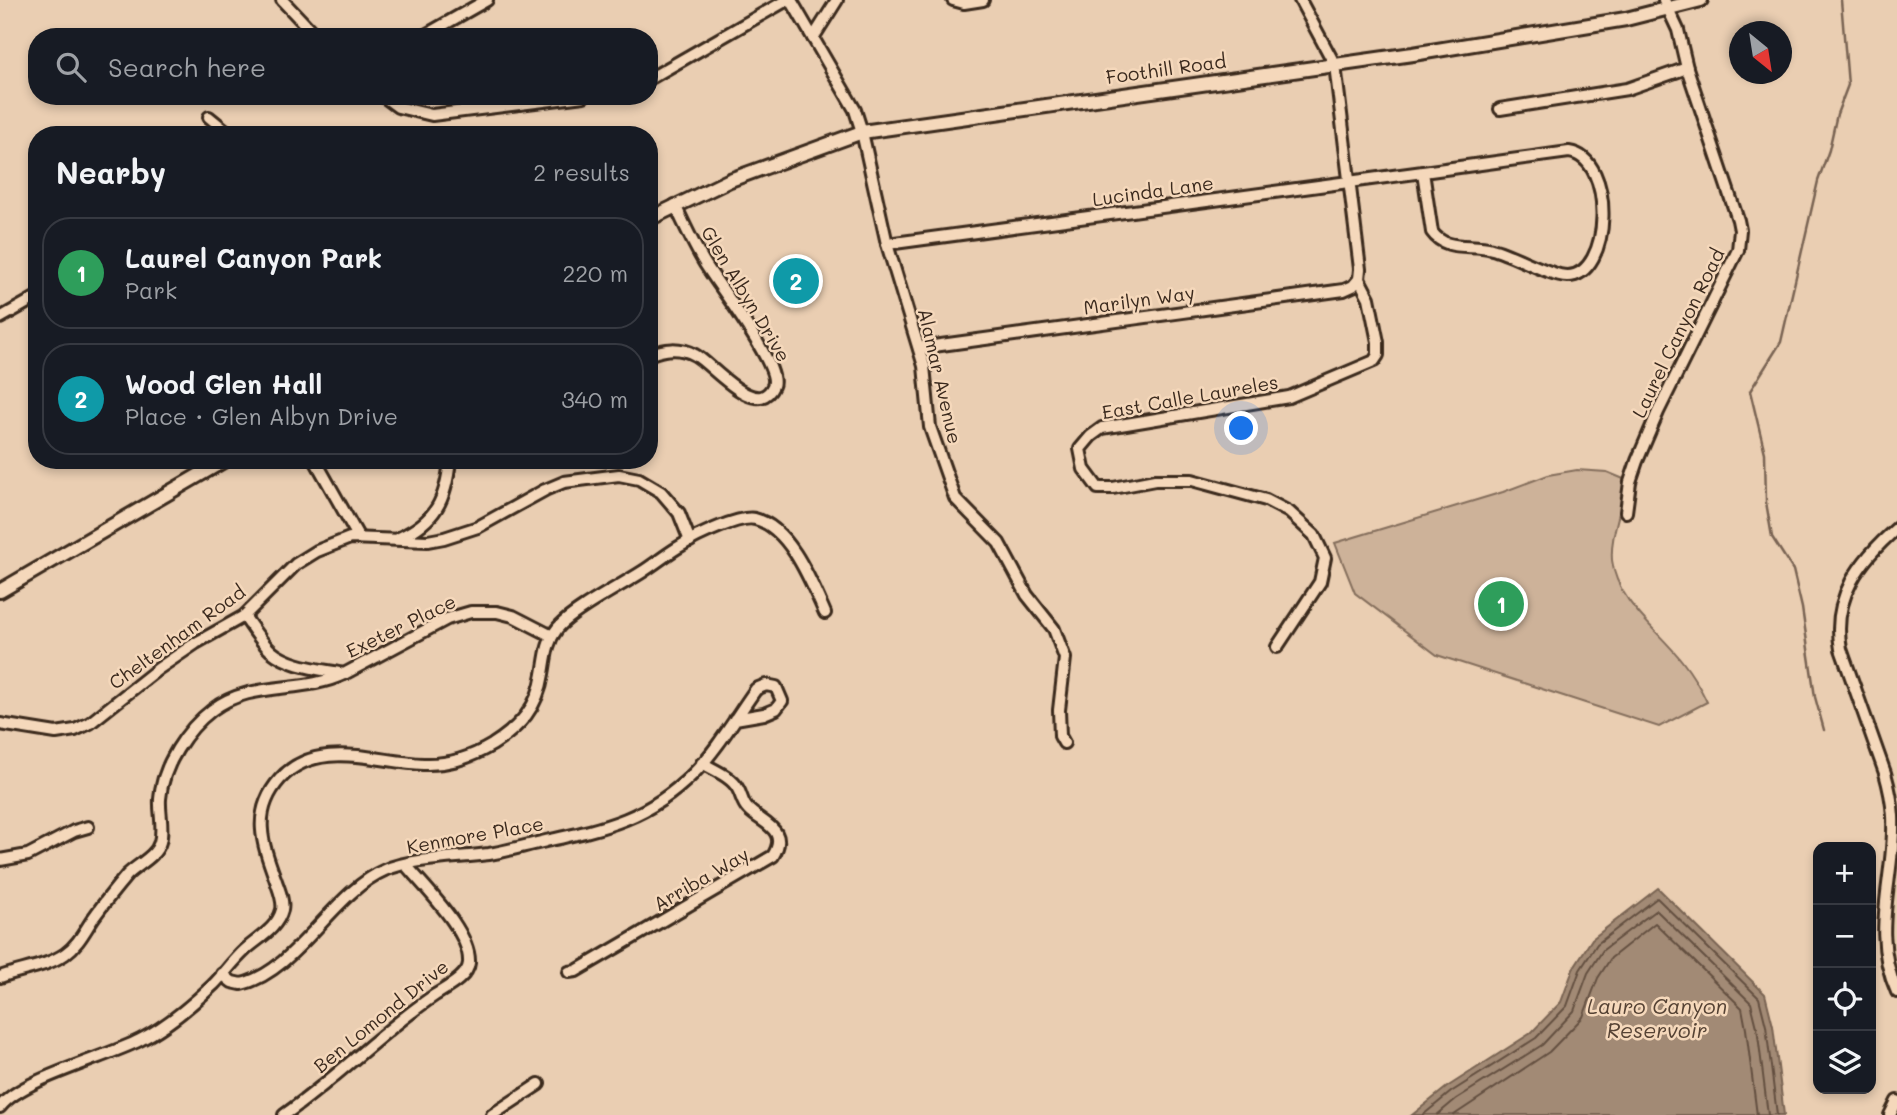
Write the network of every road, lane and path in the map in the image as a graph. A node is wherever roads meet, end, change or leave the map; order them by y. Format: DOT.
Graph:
graph roads {
  1 [pos="282,0"];
  2 [pos="487,0"];
  3 [pos="789,0"];
  4 [pos="837,0"];
  5 [pos="953,0"];
  6 [pos="983,0"];
  7 [pos="1300,0"];
  8 [pos="1701,0"];
  9 [pos="1666,4"];
  10 [pos="308,28"];
  11 [pos="438,28"];
  12 [pos="813,38"];
  13 [pos="1335,65"];
  14 [pos="1687,68"];
  15 [pos="658,74"];
  16 [pos="395,105"];
  17 [pos="512,105"];
  18 [pos="1500,108"];
  19 [pos="209,117"];
  20 [pos="220,126"];
  21 [pos="862,132"];
  22 [pos="1423,172"];
  23 [pos="1350,181"];
  24 [pos="675,205"];
  25 [pos="658,214"];
  26 [pos="887,244"];
  27 [pos="1359,279"];
  28 [pos="28,302"];
  29 [pos="0,318"];
  30 [pos="919,348"];
  31 [pos="658,353"];
  32 [pos="210,469"];
  33 [pos="320,469"];
  34 [pos="449,469"];
  35 [pos="1626,512"];
  36 [pos="1897,528"];
  37 [pos="359,538"];
  38 [pos="396,540"];
  39 [pos="690,541"];
  40 [pos="0,591"];
  41 [pos="825,613"];
  42 [pos="244,616"];
  43 [pos="552,636"];
  44 [pos="1277,647"];
  45 [pos="344,674"];
  46 [pos="735,719"];
  47 [pos="0,724"];
  48 [pos="1064,743"];
  49 [pos="702,763"];
  50 [pos="88,827"];
  51 [pos="0,860"];
  52 [pos="406,865"];
  53 [pos="569,972"];
  54 [pos="222,974"];
  55 [pos="0,977"];
  56 [pos="1897,992"];
  57 [pos="538,1084"];
  58 [pos="1897,1101"];
  59 [pos="0,1107"];
  60 [pos="284,1115"];
  61 [pos="492,1115"];
  62 [pos="1890,1115"];
  1 -- 10 [label="street"];
  2 -- 11 [label="street"];
  3 -- 12 [label="street, Alamar Avenue"];
  3 -- 15 [label="street"];
  4 -- 12 [label="street"];
  5 -- 6 [label="street"];
  7 -- 13 [label="street, East Calle Laureles"];
  8 -- 9 [label="main road, Foothill Road"];
  9 -- 13 [label="main road, Foothill Road"];
  9 -- 14 [label="street, Laurel Canyon Road"];
  12 -- 21 [label="street, Alamar Avenue"];
  13 -- 21 [label="main road, Foothill Road"];
  13 -- 23 [label="street, East Calle Laureles"];
  14 -- 18 [label="street"];
  14 -- 35 [label="street, Laurel Canyon Road"];
  16 -- 17 [label="street"];
  19 -- 20 [label="street"];
  21 -- 24 [label="main road, Foothill Road"];
  21 -- 26 [label="street, Alamar Avenue"];
  22 -- 22 [label="street, Lucinda Lane"];
  22 -- 23 [label="street, Lucinda Lane"];
  23 -- 26 [label="street, Lucinda Lane"];
  23 -- 27 [label="street, East Calle Laureles"];
  24 -- 25 [label="main road, Foothill Road"];
  24 -- 31 [label="street, Glen Albyn Drive"];
  26 -- 30 [label="street, Alamar Avenue"];
  27 -- 30 [label="street, Marilyn Way"];
  27 -- 44 [label="street, East Calle Laureles"];
  28 -- 29 [label="street"];
  30 -- 48 [label="street, Alamar Avenue"];
  32 -- 40 [label="main road"];
  33 -- 37 [label="street"];
  34 -- 38 [label="street"];
  36 -- 56 [label="street"];
  37 -- 38 [label="street, Cheltenham Road"];
  37 -- 42 [label="street, Cheltenham Road"];
  38 -- 39 [label="street, Cheltenham Road"];
  39 -- 41 [label="street"];
  39 -- 43 [label="street"];
  42 -- 45 [label="street, Exeter Place"];
  42 -- 47 [label="street, Cheltenham Road"];
  43 -- 45 [label="street, Exeter Place"];
  43 -- 54 [label="street"];
  45 -- 55 [label="street, Exeter Place"];
  46 -- 49 [label="street, Kenmore Place"];
  49 -- 52 [label="street, Kenmore Place"];
  49 -- 53 [label="street, Arriba Way"];
  50 -- 51 [label="street"];
  52 -- 54 [label="street, Kenmore Place"];
  52 -- 60 [label="street, Ben Lomond Drive"];
  54 -- 59 [label="street"];
  57 -- 61 [label="street"];
  58 -- 62 [label="street"];
}
